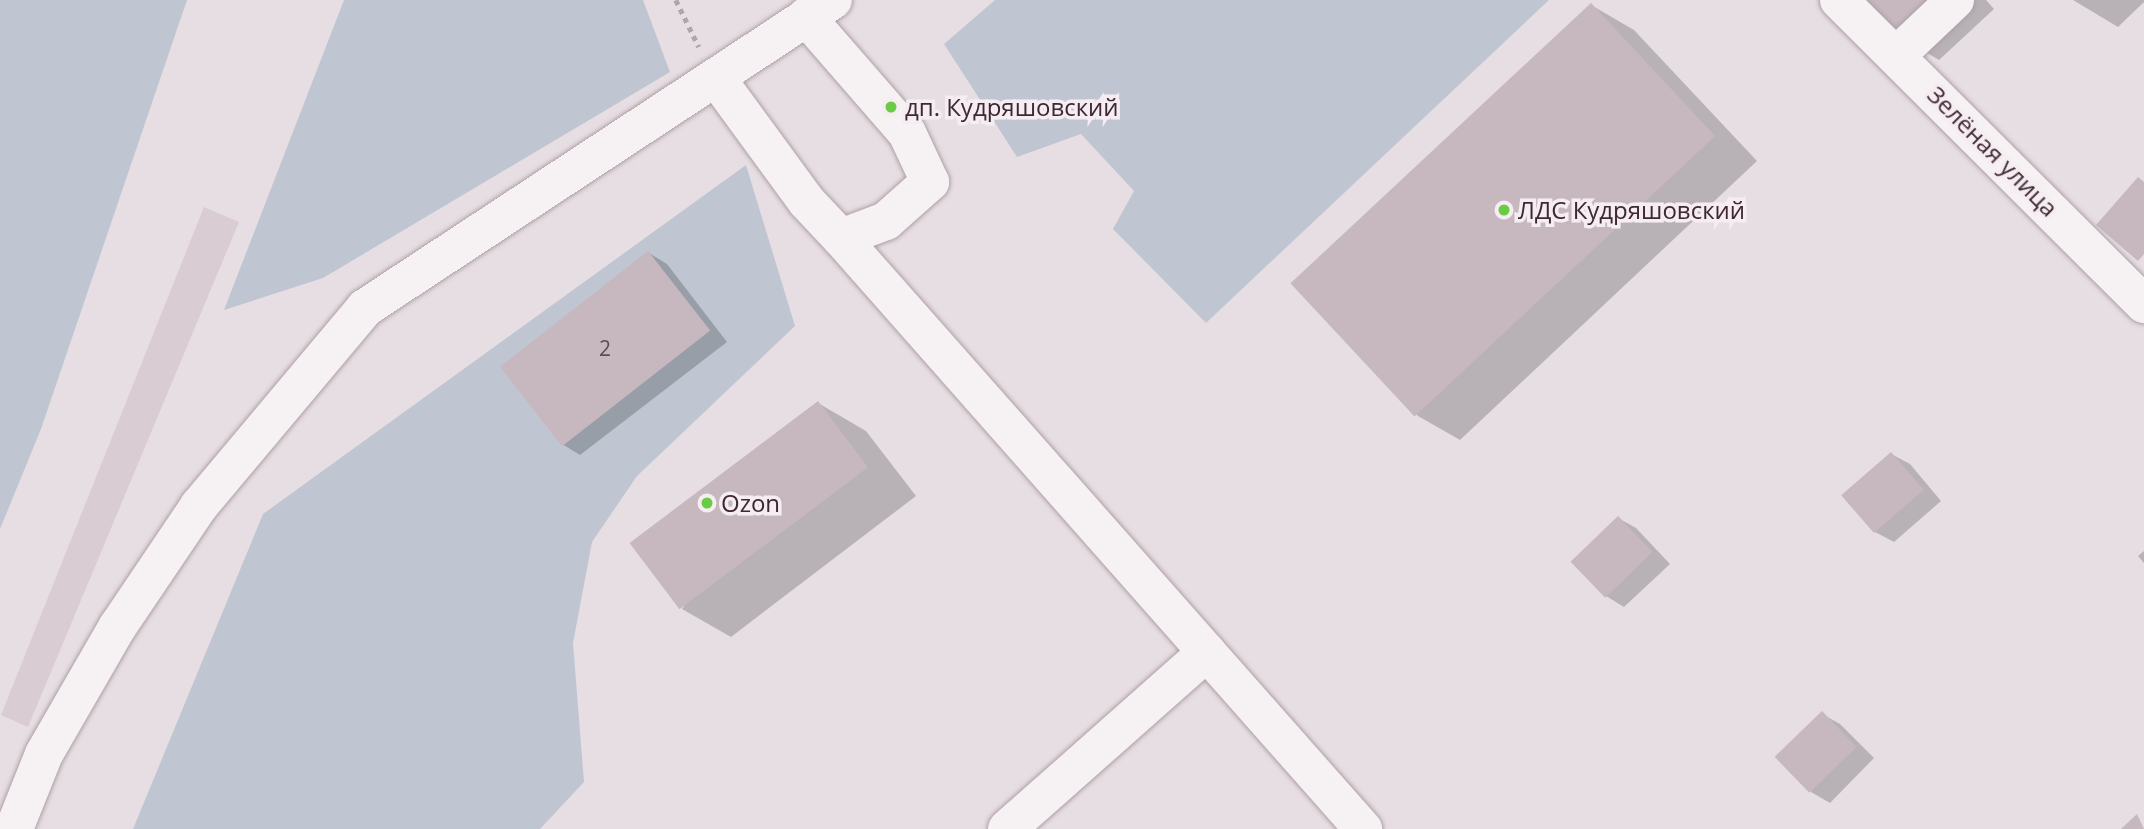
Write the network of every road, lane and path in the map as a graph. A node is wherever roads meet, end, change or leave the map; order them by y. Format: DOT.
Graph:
graph roads {
  1 [pos="676,0"];
  2 [pos="1839,0"];
  3 [pos="1955,0"];
  4 [pos="820,8"];
  5 [pos="1897,55"];
  6 [pos="717,79"];
  7 [pos="841,238"];
  8 [pos="2144,304"];
  9 [pos="1207,652"];
  10 [pos="15,829"];
  11 [pos="1007,829"];
  12 [pos="1363,829"];
  1 -- 6 [label="path"];
  2 -- 5 [label="street, Зелёная улица"];
  3 -- 5 [label="street"];
  4 -- 6 [label="street"];
  4 -- 7 [label="street"];
  5 -- 8 [label="street, Зелёная улица"];
  6 -- 7 [label="street"];
  6 -- 10 [label="street"];
  7 -- 9 [label="street"];
  9 -- 11 [label="street"];
  9 -- 12 [label="street"];
}
